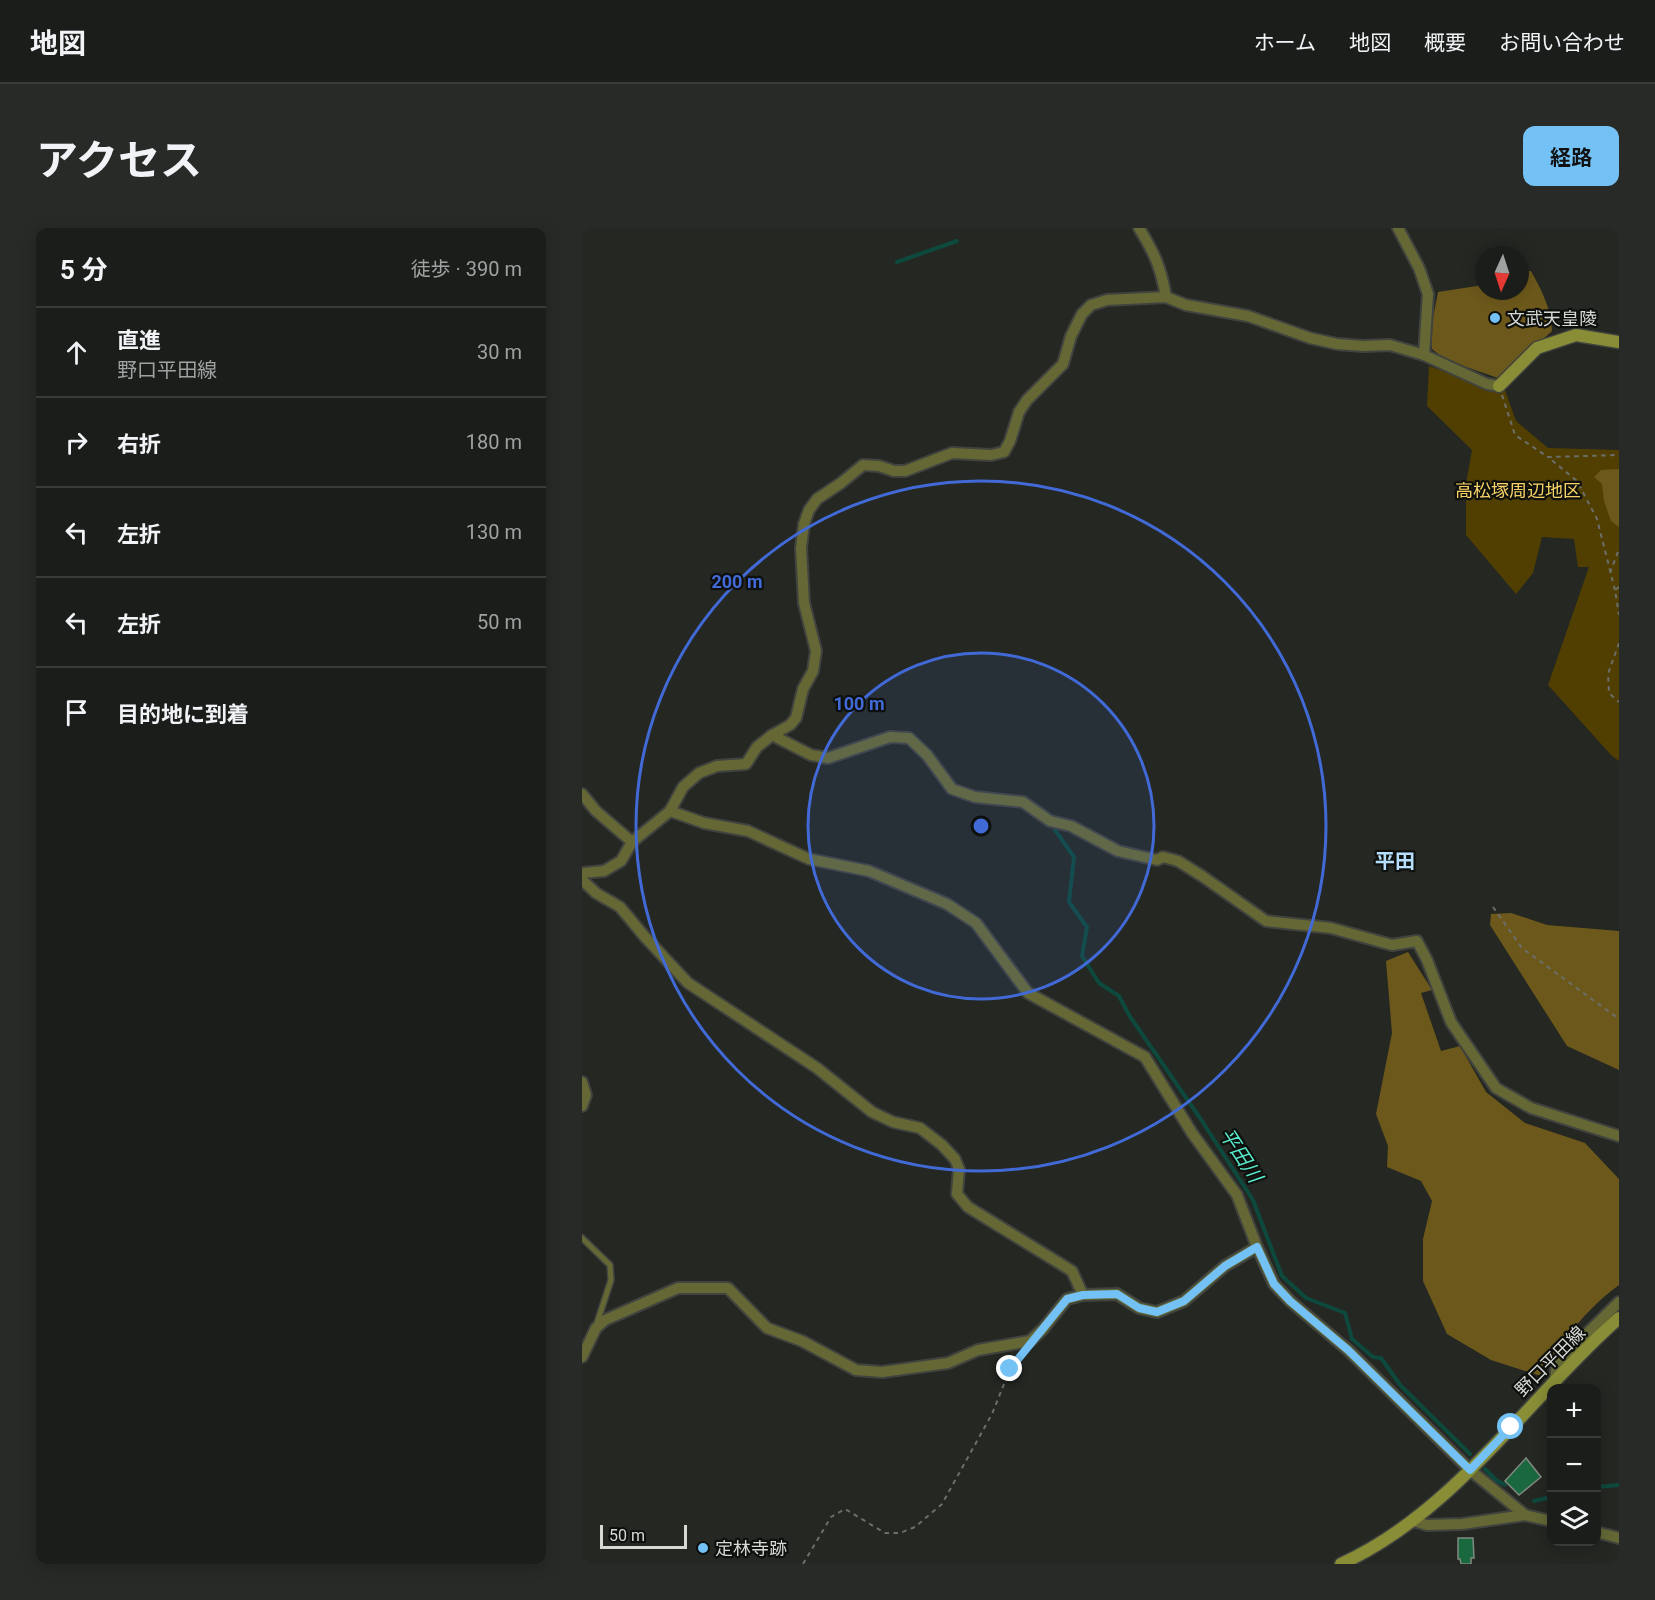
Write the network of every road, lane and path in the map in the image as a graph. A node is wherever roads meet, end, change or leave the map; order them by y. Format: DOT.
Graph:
graph roads {
  1 [pos="1139,228"];
  2 [pos="1398,228"];
  3 [pos="1166,297"];
  4 [pos="1619,342"];
  5 [pos="1424,356"];
  6 [pos="1499,386"];
  7 [pos="1619,455"];
  8 [pos="1548,457"];
  9 [pos="1619,549"];
  10 [pos="1610,573"];
  11 [pos="1619,587"];
  12 [pos="1615,590"];
  13 [pos="1619,615"];
  14 [pos="1619,643"];
  15 [pos="1619,702"];
  16 [pos="772,735"];
  17 [pos="582,794"];
  18 [pos="670,811"];
  19 [pos="632,842"];
  20 [pos="582,873"];
  21 [pos="582,880"];
  22 [pos="1493,907"];
  23 [pos="1619,1019"];
  24 [pos="582,1082"];
  25 [pos="582,1106"];
  26 [pos="1619,1136"];
  27 [pos="582,1238"];
  28 [pos="1257,1247"];
  29 [pos="1083,1295"];
  30 [pos="1619,1302"];
  31 [pos="1619,1318"];
  32 [pos="596,1328"];
  33 [pos="1030,1341"];
  34 [pos="582,1357"];
  35 [pos="1555,1379"];
  36 [pos="1470,1470"];
  37 [pos="1525,1515"];
  38 [pos="1547,1520"];
  39 [pos="1414,1521"];
  40 [pos="1601,1533"];
  41 [pos="1619,1538"];
  42 [pos="803,1564"];
  43 [pos="1341,1564"];
  1 -- 3 [label="street"];
  2 -- 5 [label="street"];
  3 -- 5 [label="street"];
  3 -- 16 [label="street"];
  4 -- 6 [label="main road"];
  5 -- 6 [label="street"];
  6 -- 8 [label="path"];
  7 -- 8 [label="path"];
  8 -- 10 [label="path"];
  9 -- 10 [label="path"];
  10 -- 12 [label="path"];
  11 -- 12 [label="path"];
  12 -- 13 [label="path"];
  14 -- 15 [label="path"];
  16 -- 18 [label="street"];
  16 -- 26 [label="street"];
  17 -- 19 [label="street"];
  18 -- 19 [label="street"];
  18 -- 28 [label="street"];
  19 -- 20 [label="street"];
  21 -- 29 [label="street"];
  22 -- 23 [label="path"];
  24 -- 25 [label="street"];
  27 -- 32 [label="lane"];
  28 -- 29 [label="street"];
  28 -- 36 [label="street"];
  29 -- 33 [label="street"];
  30 -- 35 [label="street"];
  31 -- 35 [label="main road, 野口平田線"];
  32 -- 33 [label="street"];
  32 -- 34 [label="street"];
  33 -- 42 [label="path"];
  35 -- 36 [label="main road, 野口平田線"];
  36 -- 37 [label="street"];
  36 -- 39 [label="main road, 野口平田線"];
  37 -- 38 [label="street"];
  37 -- 39 [label="street"];
  39 -- 43 [label="main road, 野口平田線"];
  40 -- 41 [label="street"];
}
